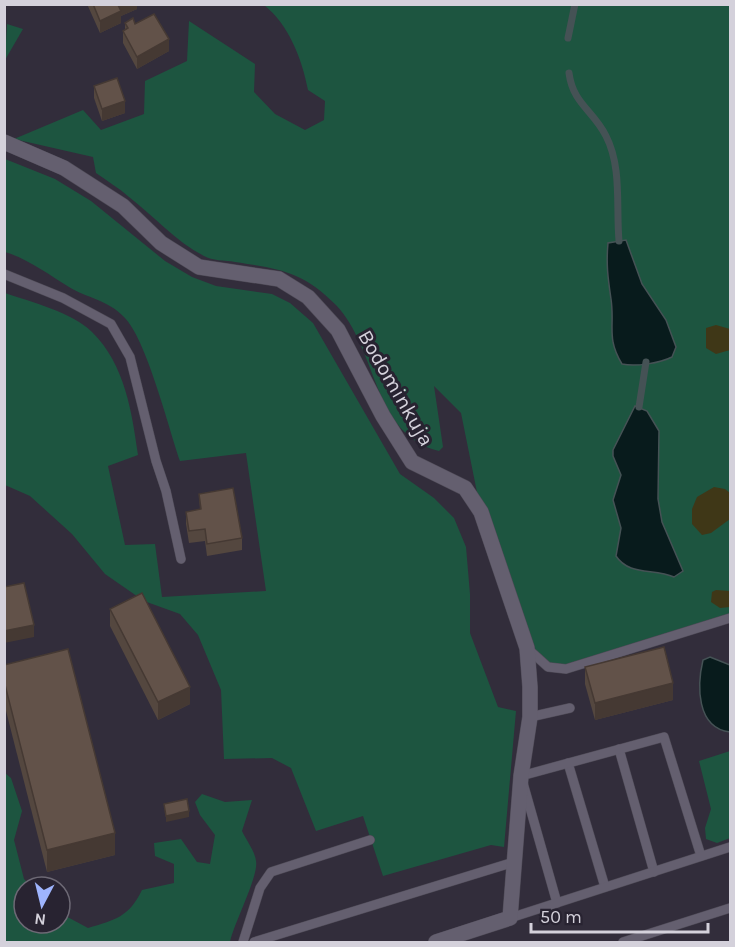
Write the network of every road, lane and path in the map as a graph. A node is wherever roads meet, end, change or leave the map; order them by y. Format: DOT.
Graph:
graph roads {
  1 [pos="4,142"];
  2 [pos="4,274"];
  3 [pos="181,559"];
  4 [pos="730,618"];
  5 [pos="527,648"];
  6 [pos="570,708"];
  7 [pos="530,717"];
  8 [pos="619,749"];
  9 [pos="568,763"];
  10 [pos="520,776"];
  11 [pos="370,840"];
  12 [pos="730,847"];
  13 [pos="702,856"];
  14 [pos="514,862"];
  15 [pos="654,872"];
  16 [pos="605,887"];
  17 [pos="558,903"];
  18 [pos="730,908"];
  19 [pos="510,918"];
  20 [pos="243,942"];
  21 [pos="254,942"];
  22 [pos="436,942"];
  23 [pos="623,942"];
  1 -- 5 [label="street, Bodominkuja"];
  2 -- 3 [label="lane"];
  4 -- 5 [label="lane"];
  5 -- 7 [label="street, Bodominkuja"];
  6 -- 7 [label="lane"];
  7 -- 10 [label="street, Bodominkuja"];
  8 -- 9 [label="lane"];
  8 -- 13 [label="lane"];
  8 -- 15 [label="lane"];
  9 -- 10 [label="lane"];
  9 -- 16 [label="lane"];
  10 -- 14 [label="street, Bodominkuja"];
  10 -- 17 [label="lane"];
  11 -- 20 [label="lane"];
  12 -- 13 [label="lane"];
  13 -- 15 [label="lane"];
  14 -- 19 [label="street, Bodominkuja"];
  14 -- 21 [label="lane"];
  15 -- 16 [label="lane"];
  16 -- 17 [label="lane"];
  17 -- 19 [label="lane"];
  18 -- 23 [label="lane"];
  19 -- 22 [label="street"];
}
